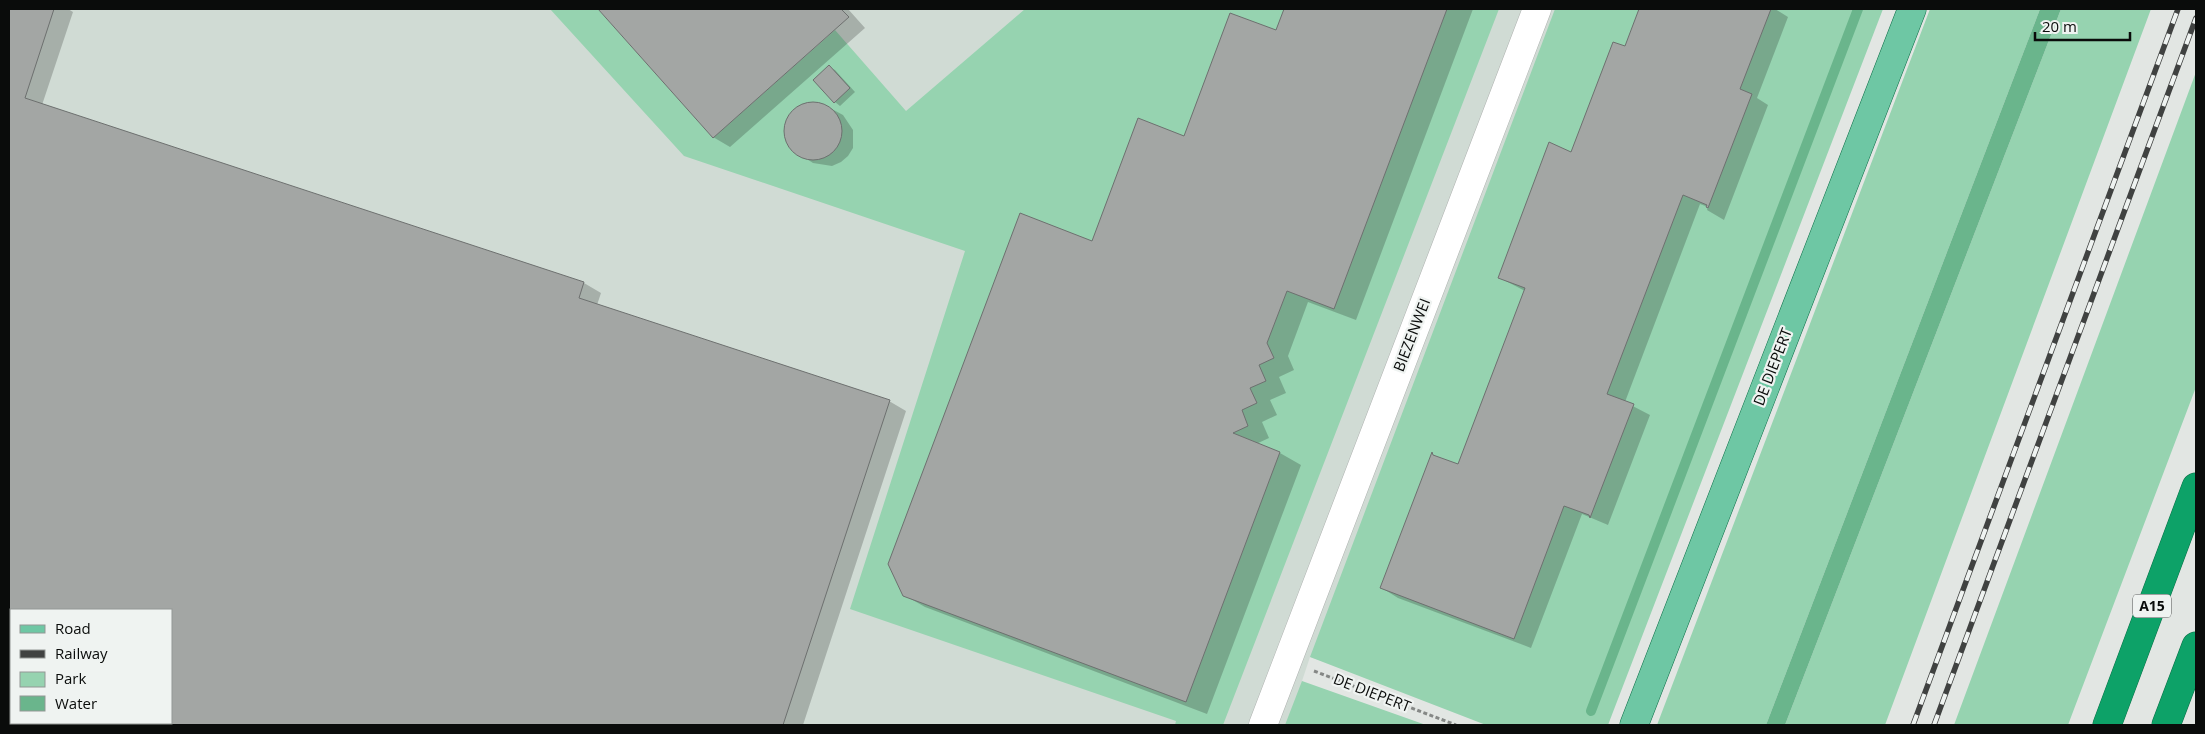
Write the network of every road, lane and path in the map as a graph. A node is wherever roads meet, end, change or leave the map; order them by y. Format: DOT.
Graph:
graph roads {
  1 [pos="1537,9"];
  2 [pos="1912,9"];
  3 [pos="2196,487"];
  4 [pos="2196,646"];
  5 [pos="1288,661"];
  6 [pos="1263,725"];
  7 [pos="1456,725"];
  8 [pos="1634,725"];
  9 [pos="2107,725"];
  10 [pos="2166,725"];
  1 -- 5 [label="street, BIEZENWEI"];
  2 -- 8 [label="main road, DE DIEPERT"];
  3 -- 9 [label="highway, A15"];
  4 -- 10 [label="highway"];
  5 -- 6 [label="street, BIEZENWEI"];
  5 -- 7 [label="path, DE DIEPERT"];
}
